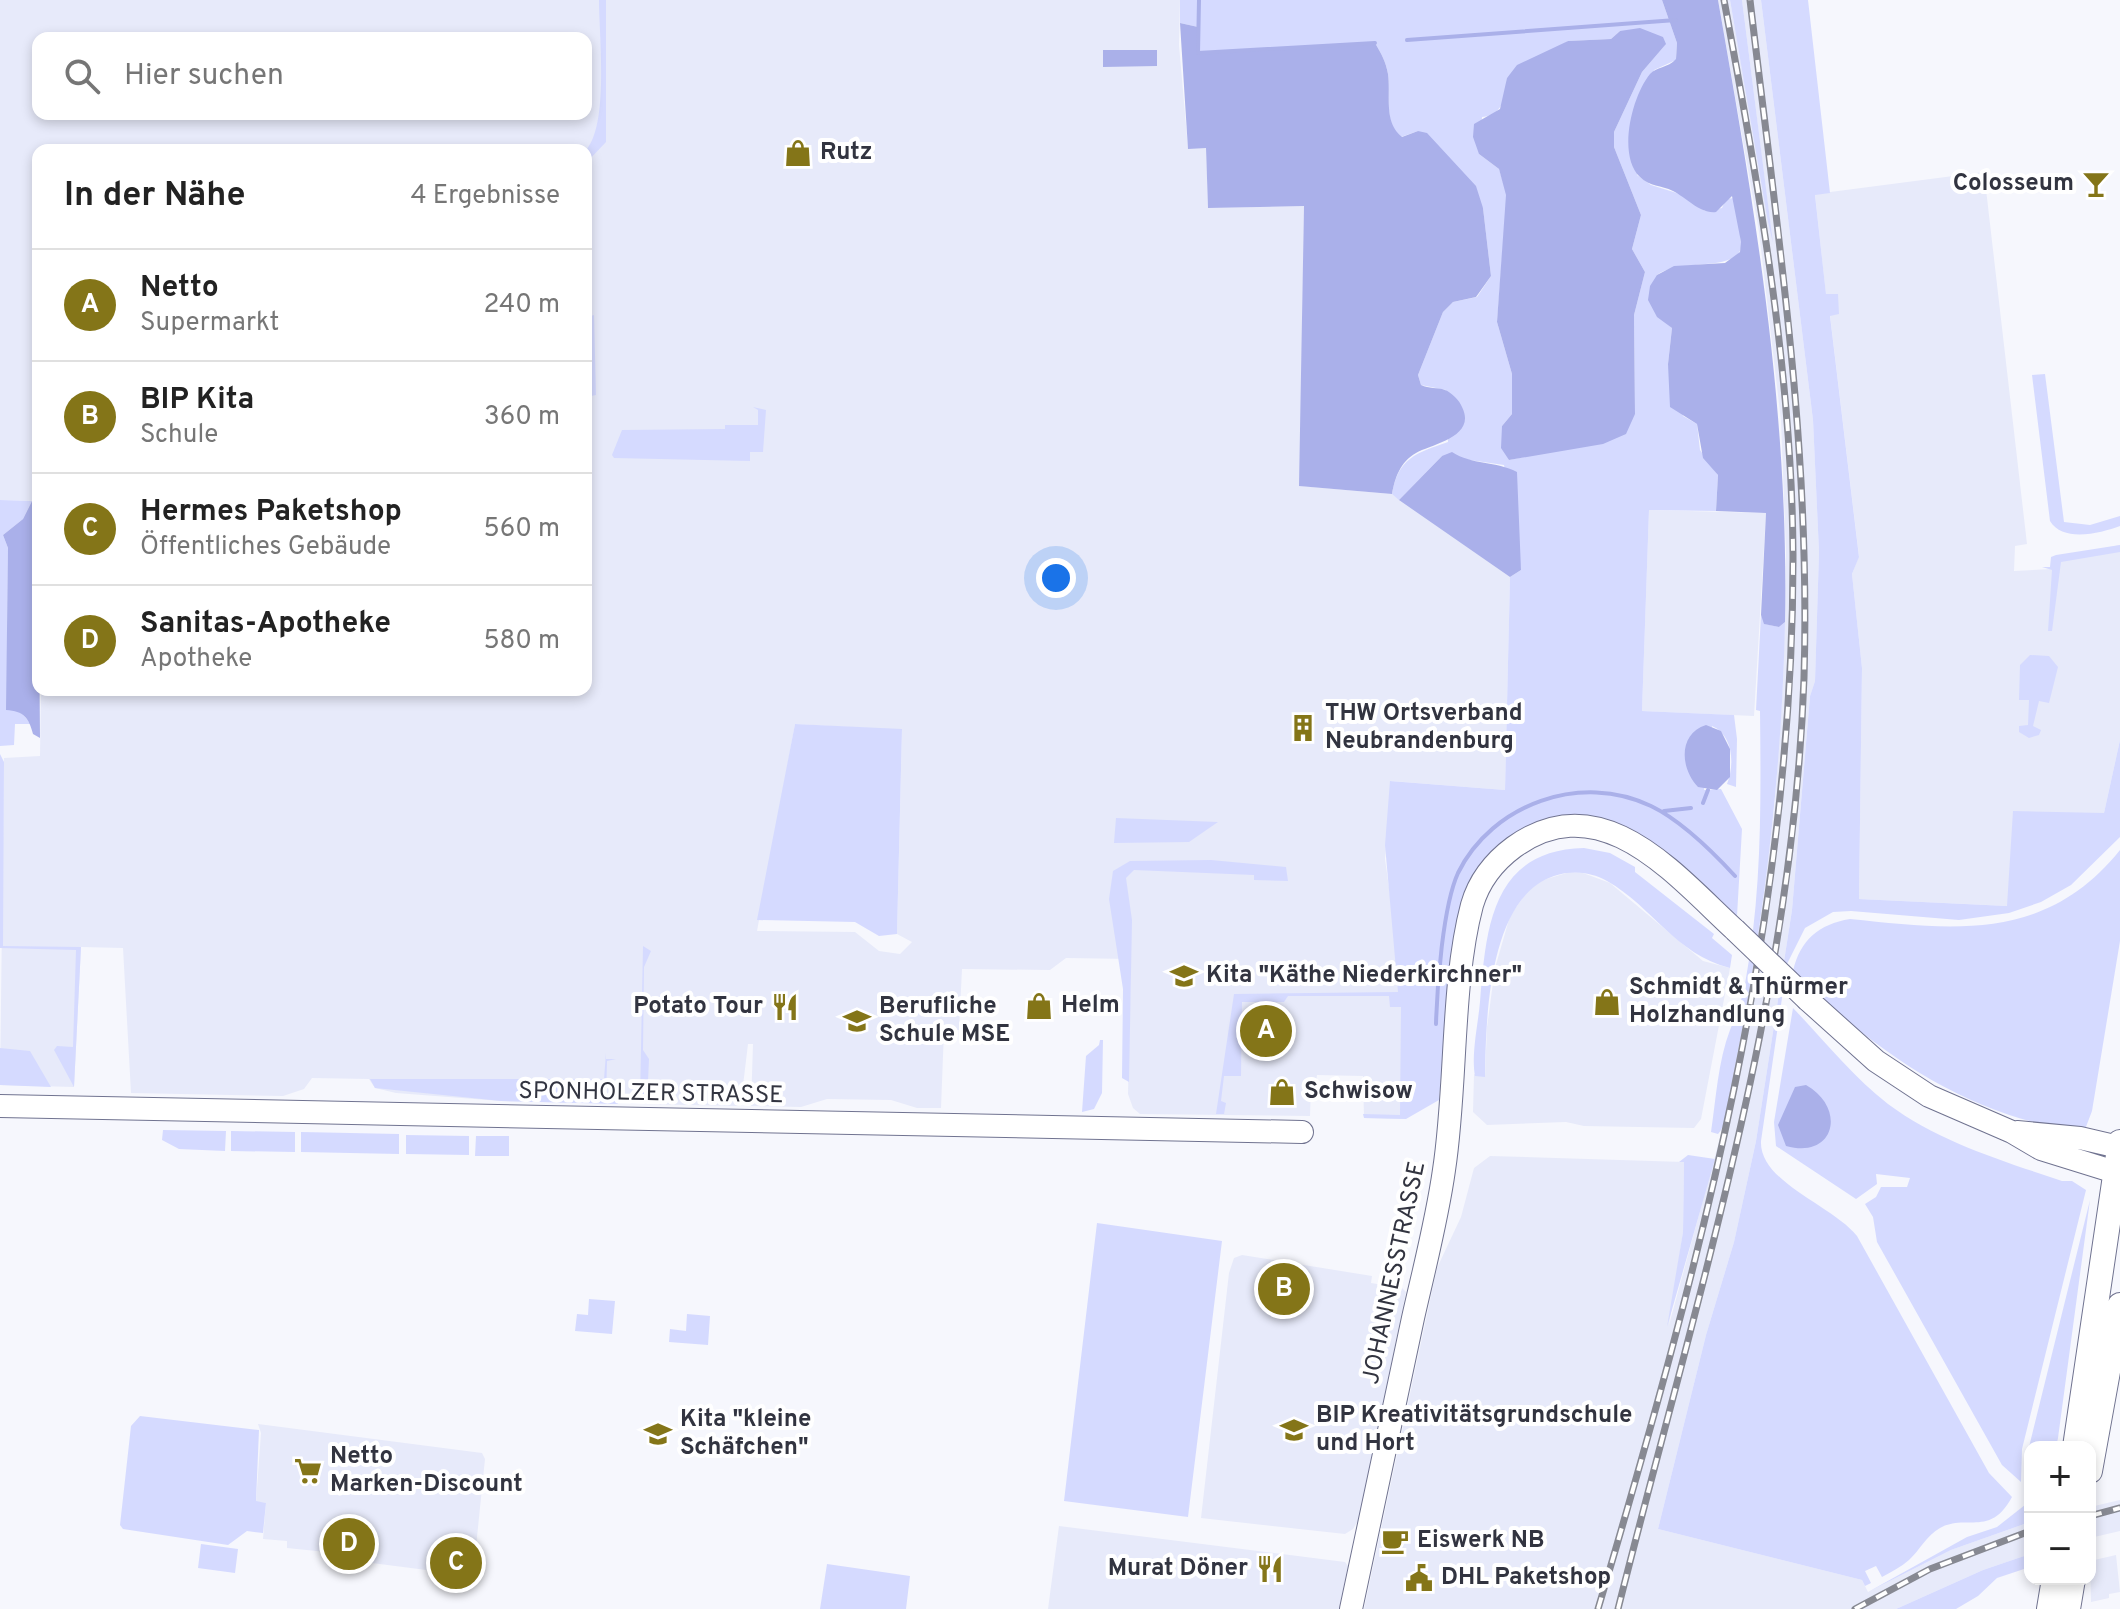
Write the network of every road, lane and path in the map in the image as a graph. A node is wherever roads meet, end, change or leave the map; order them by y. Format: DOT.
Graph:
graph roads {
  1 [pos="0,1106"];
  2 [pos="1302,1132"];
  3 [pos="2012,1132"];
  4 [pos="2120,1145"];
  5 [pos="2118,1173"];
  6 [pos="2120,1305"];
  7 [pos="2076,1441"];
  8 [pos="2095,1441"];
  9 [pos="2053,1585"];
  10 [pos="2072,1585"];
  11 [pos="1351,1609"];
  12 [pos="2049,1609"];
  13 [pos="2068,1609"];
  1 -- 2 [label="main road, SPONHOLZER STRASSE"];
  3 -- 4 [label="main road"];
  3 -- 5 [label="main road"];
  3 -- 11 [label="main road, JOHANNESSTRASSE, bridge"];
  4 -- 5 [label="main road"];
  5 -- 7 [label="main road"];
  6 -- 8 [label="main road"];
  9 -- 12 [label="main road"];
  10 -- 13 [label="main road"];
}
